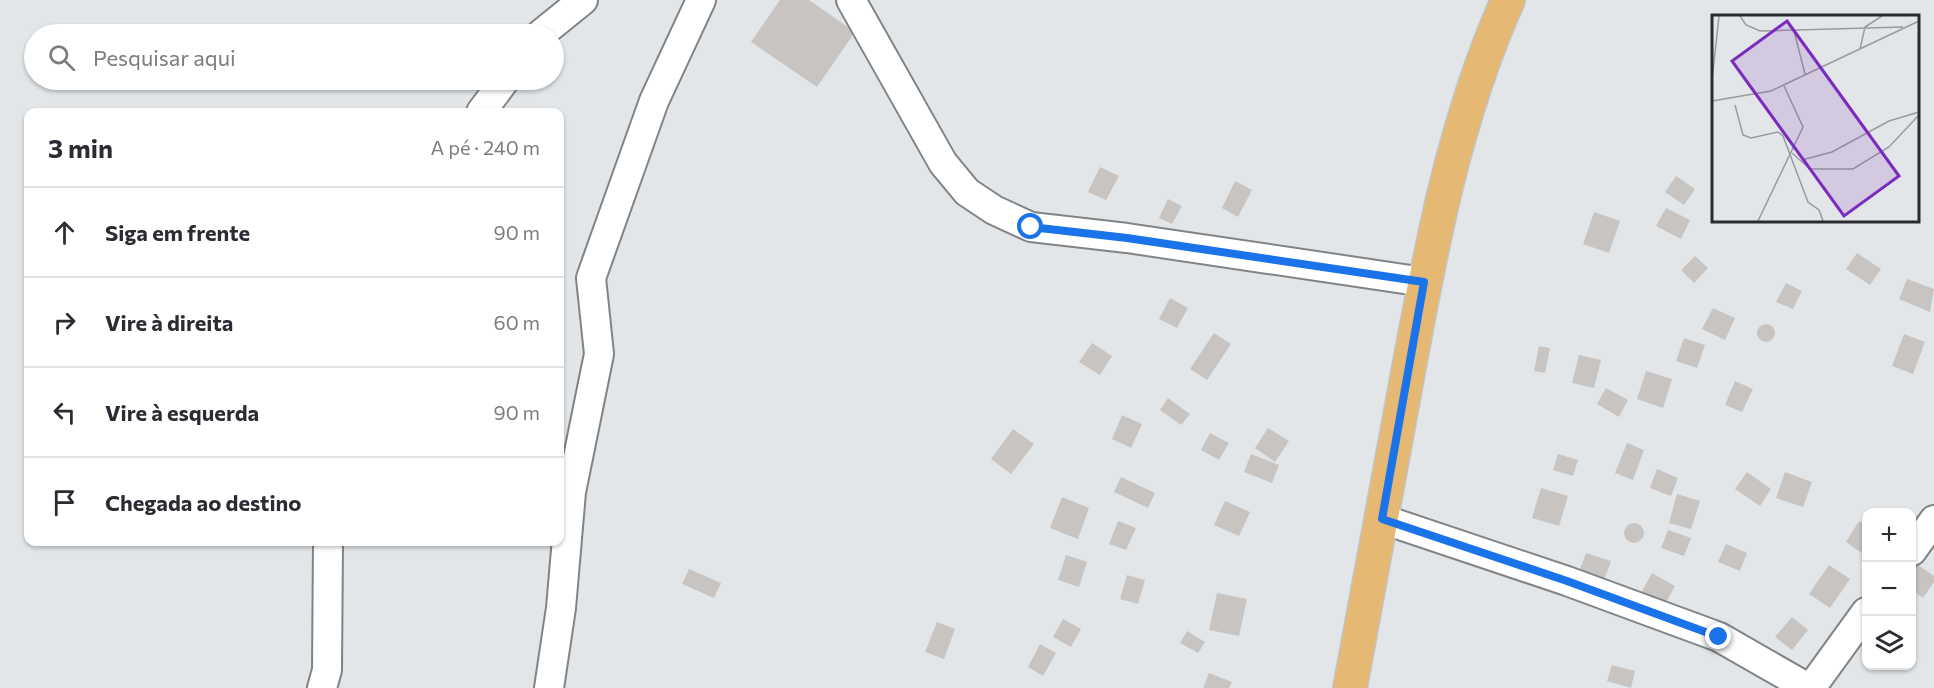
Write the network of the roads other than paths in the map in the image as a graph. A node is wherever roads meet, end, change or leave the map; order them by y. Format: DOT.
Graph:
graph roads {
  1 [pos="583,0"];
  2 [pos="701,0"];
  3 [pos="851,0"];
  4 [pos="1508,0"];
  5 [pos="553,24"];
  6 [pos="498,90"];
  7 [pos="484,108"];
  8 [pos="1424,282"];
  9 [pos="1382,519"];
  10 [pos="1934,520"];
  11 [pos="1916,544"];
  12 [pos="328,546"];
  13 [pos="1863,616"];
  14 [pos="322,688"];
  15 [pos="549,688"];
  16 [pos="1350,688"];
  17 [pos="1810,688"];
  1 -- 5 [label="street"];
  2 -- 15 [label="street"];
  3 -- 8 [label="street"];
  4 -- 8 [label="main road"];
  6 -- 7 [label="street"];
  8 -- 9 [label="main road"];
  9 -- 16 [label="main road"];
  9 -- 17 [label="street"];
  10 -- 11 [label="street"];
  12 -- 14 [label="street"];
  13 -- 17 [label="street"];
}
